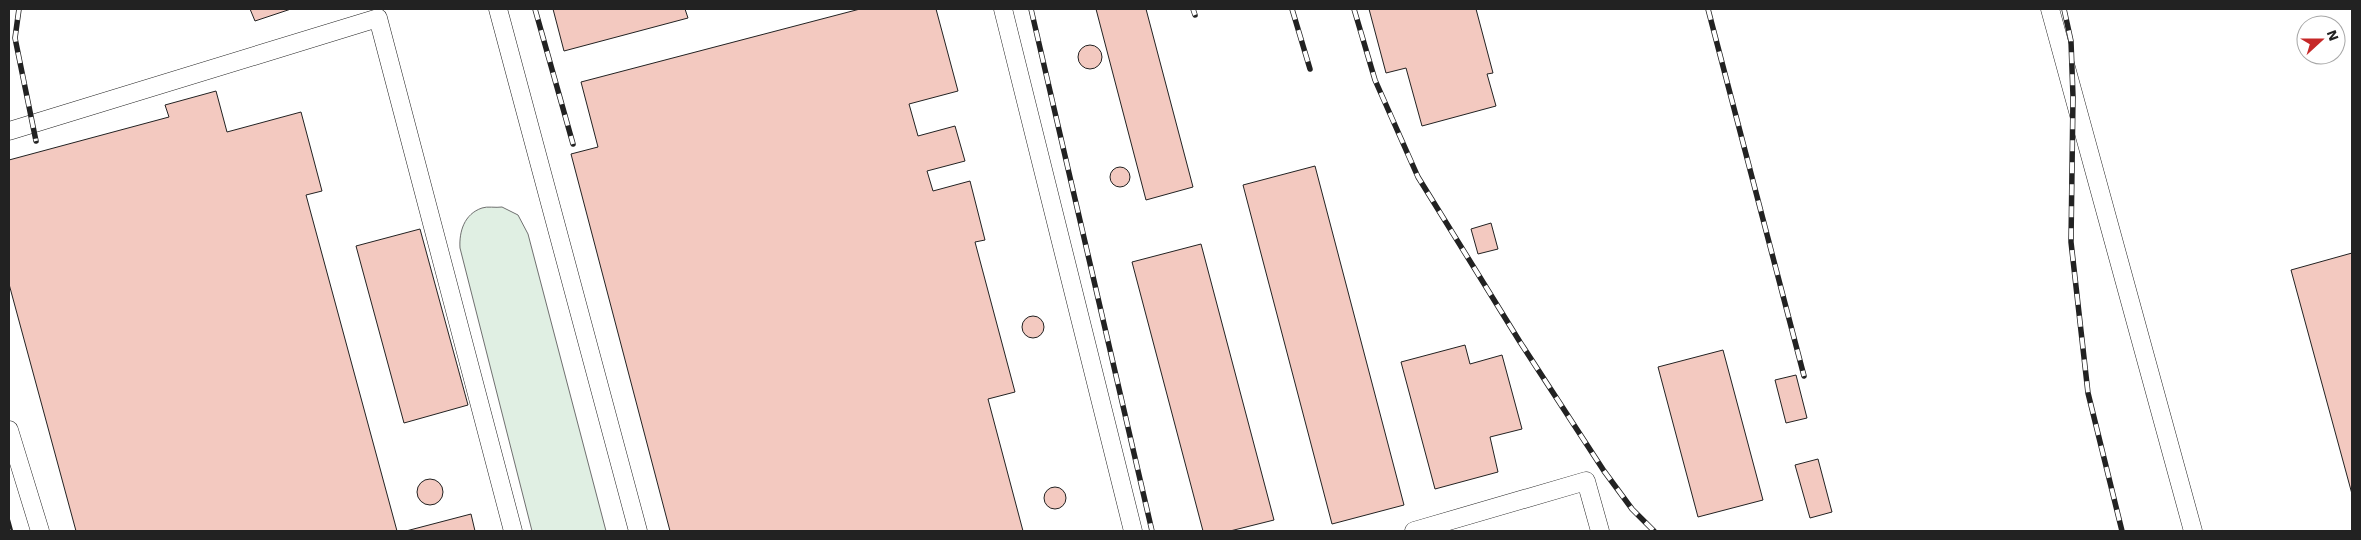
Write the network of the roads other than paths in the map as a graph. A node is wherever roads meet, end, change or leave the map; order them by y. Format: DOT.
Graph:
graph roads {
  1 [pos="498,9"];
  2 [pos="1003,9"];
  3 [pos="2050,9"];
  4 [pos="9,131"];
  5 [pos="9,430"];
  6 [pos="40,531"];
  7 [pos="513,531"];
  8 [pos="638,531"];
  9 [pos="1133,531"];
  10 [pos="1414,531"];
  11 [pos="1600,531"];
  12 [pos="2193,531"];
  1 -- 8 [label="street"];
  2 -- 9 [label="street"];
  3 -- 12 [label="street"];
  4 -- 7 [label="street"];
  5 -- 6 [label="street"];
  10 -- 11 [label="street"];
}
